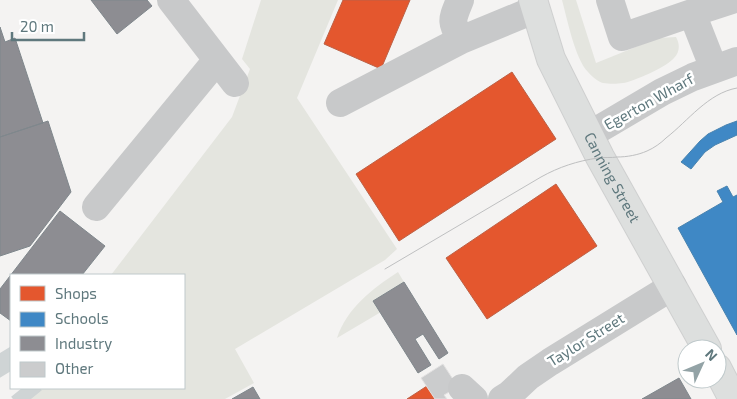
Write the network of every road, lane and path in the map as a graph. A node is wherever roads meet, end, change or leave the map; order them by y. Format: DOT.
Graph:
graph roads {
  1 [pos="171,0"];
  2 [pos="460,0"];
  3 [pos="610,0"];
  4 [pos="732,0"];
  5 [pos="534,5"];
  6 [pos="692,14"];
  7 [pos="461,40"];
  8 [pos="217,60"];
  9 [pos="726,65"];
  10 [pos="235,83"];
  11 [pos="340,103"];
  12 [pos="589,135"];
  13 [pos="96,207"];
  14 [pos="673,286"];
  15 [pos="701,339"];
  16 [pos="727,386"];
  17 [pos="502,399"];
  18 [pos="734,399"];
  1 -- 8 [label="street"];
  2 -- 7 [label="street"];
  3 -- 6 [label="street"];
  4 -- 6 [label="street"];
  5 -- 7 [label="street"];
  5 -- 12 [label="highway, Canning Street"];
  6 -- 9 [label="street"];
  7 -- 11 [label="street"];
  8 -- 10 [label="street"];
  8 -- 13 [label="street"];
  9 -- 12 [label="street, Egerton Wharf"];
  12 -- 14 [label="highway, Canning Street"];
  14 -- 15 [label="highway, Canning Street"];
  14 -- 17 [label="street, Taylor Street"];
  16 -- 18 [label="highway"];
}
